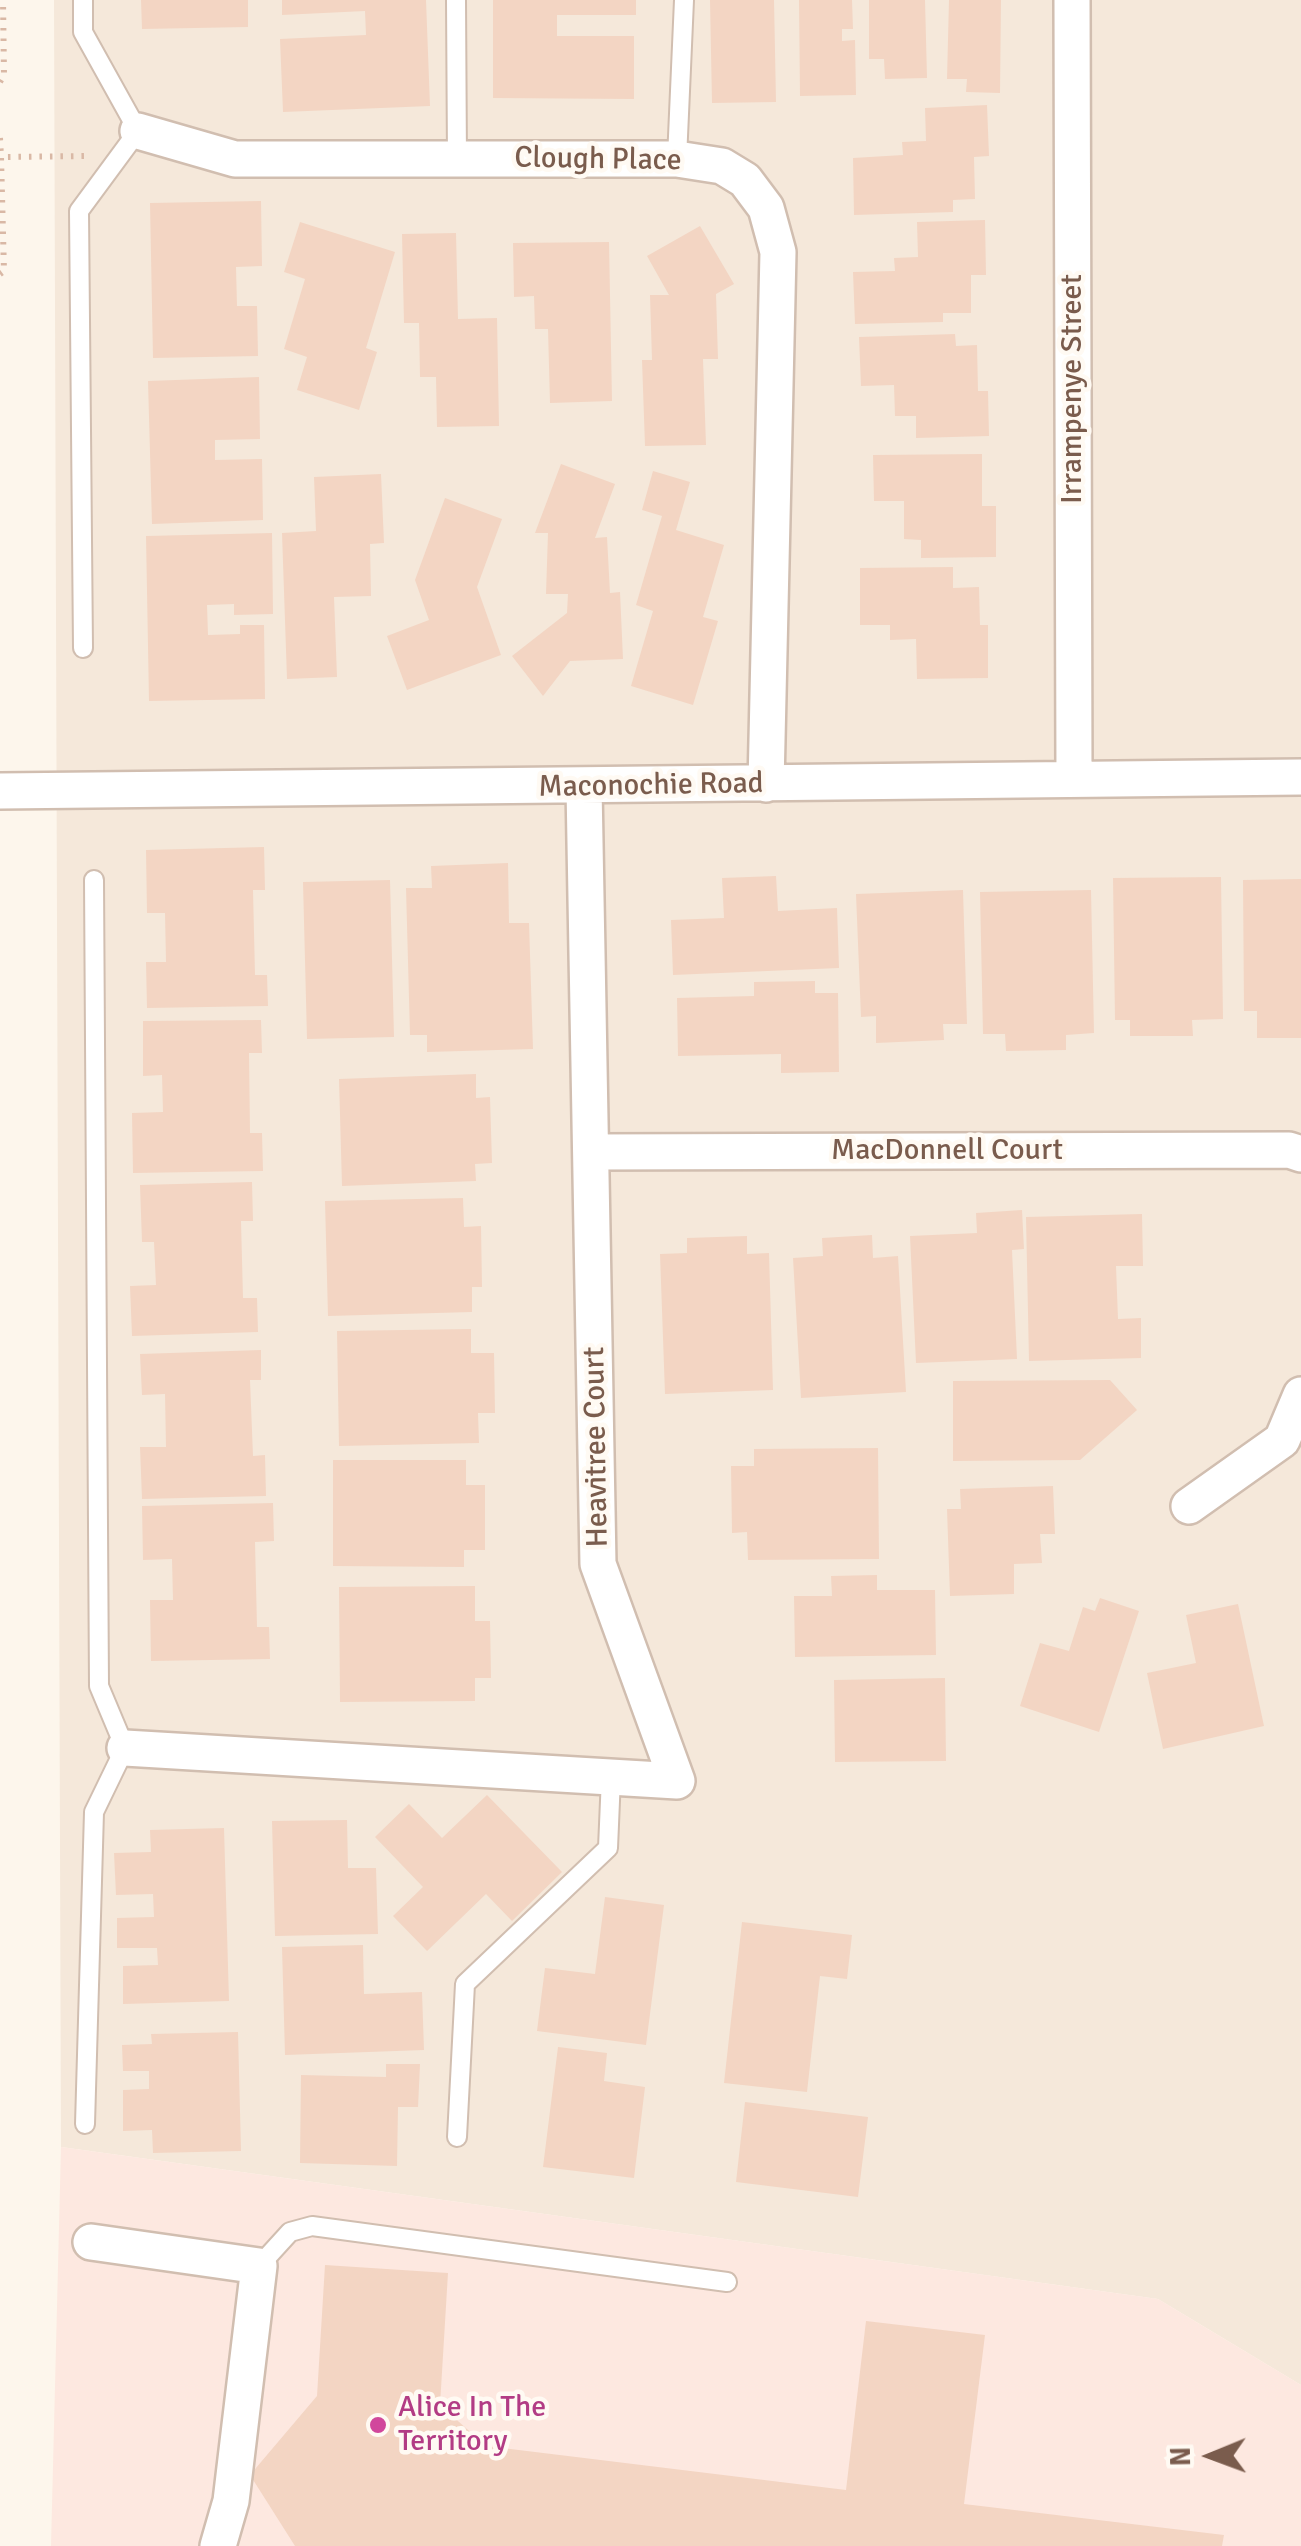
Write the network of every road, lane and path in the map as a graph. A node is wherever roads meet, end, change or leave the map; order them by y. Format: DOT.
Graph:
graph roads {
  1 [pos="3,0"];
  2 [pos="83,0"];
  3 [pos="456,0"];
  4 [pos="684,0"];
  5 [pos="1072,0"];
  6 [pos="0,82"];
  7 [pos="138,131"];
  8 [pos="0,138"];
  9 [pos="1,157"];
  10 [pos="457,159"];
  11 [pos="677,159"];
  12 [pos="104,177"];
  13 [pos="0,274"];
  14 [pos="82,648"];
  15 [pos="1301,777"];
  16 [pos="1074,778"];
  17 [pos="766,784"];
  18 [pos="584,788"];
  19 [pos="0,791"];
  20 [pos="94,880"];
  21 [pos="593,1152"];
  22 [pos="1301,1154"];
  23 [pos="1301,1396"];
  24 [pos="1190,1506"];
  25 [pos="124,1748"];
  26 [pos="611,1777"];
  27 [pos="85,2124"];
  28 [pos="457,2137"];
  29 [pos="91,2242"];
  30 [pos="259,2266"];
  31 [pos="727,2282"];
  32 [pos="218,2546"];
  1 -- 6 [label="path"];
  2 -- 7 [label="lane"];
  3 -- 10 [label="lane"];
  4 -- 11 [label="lane"];
  5 -- 16 [label="street, Irrampenye Street"];
  7 -- 10 [label="street, Clough Place"];
  7 -- 12 [label="lane"];
  8 -- 9 [label="path"];
  9 -- 12 [label="path"];
  9 -- 13 [label="path"];
  10 -- 11 [label="street, Clough Place"];
  11 -- 17 [label="street, Clough Place"];
  12 -- 14 [label="lane"];
  15 -- 16 [label="street, Maconochie Road"];
  16 -- 17 [label="street, Maconochie Road"];
  17 -- 18 [label="street, Maconochie Road"];
  18 -- 19 [label="street, Maconochie Road"];
  18 -- 21 [label="street, Heavitree Court"];
  20 -- 25 [label="lane"];
  21 -- 22 [label="street, MacDonnell Court"];
  21 -- 26 [label="street, Heavitree Court"];
  23 -- 24 [label="street"];
  25 -- 26 [label="street, Heavitree Court"];
  25 -- 27 [label="lane"];
  26 -- 28 [label="lane"];
  29 -- 30 [label="street"];
  30 -- 31 [label="lane"];
  30 -- 32 [label="street"];
}
